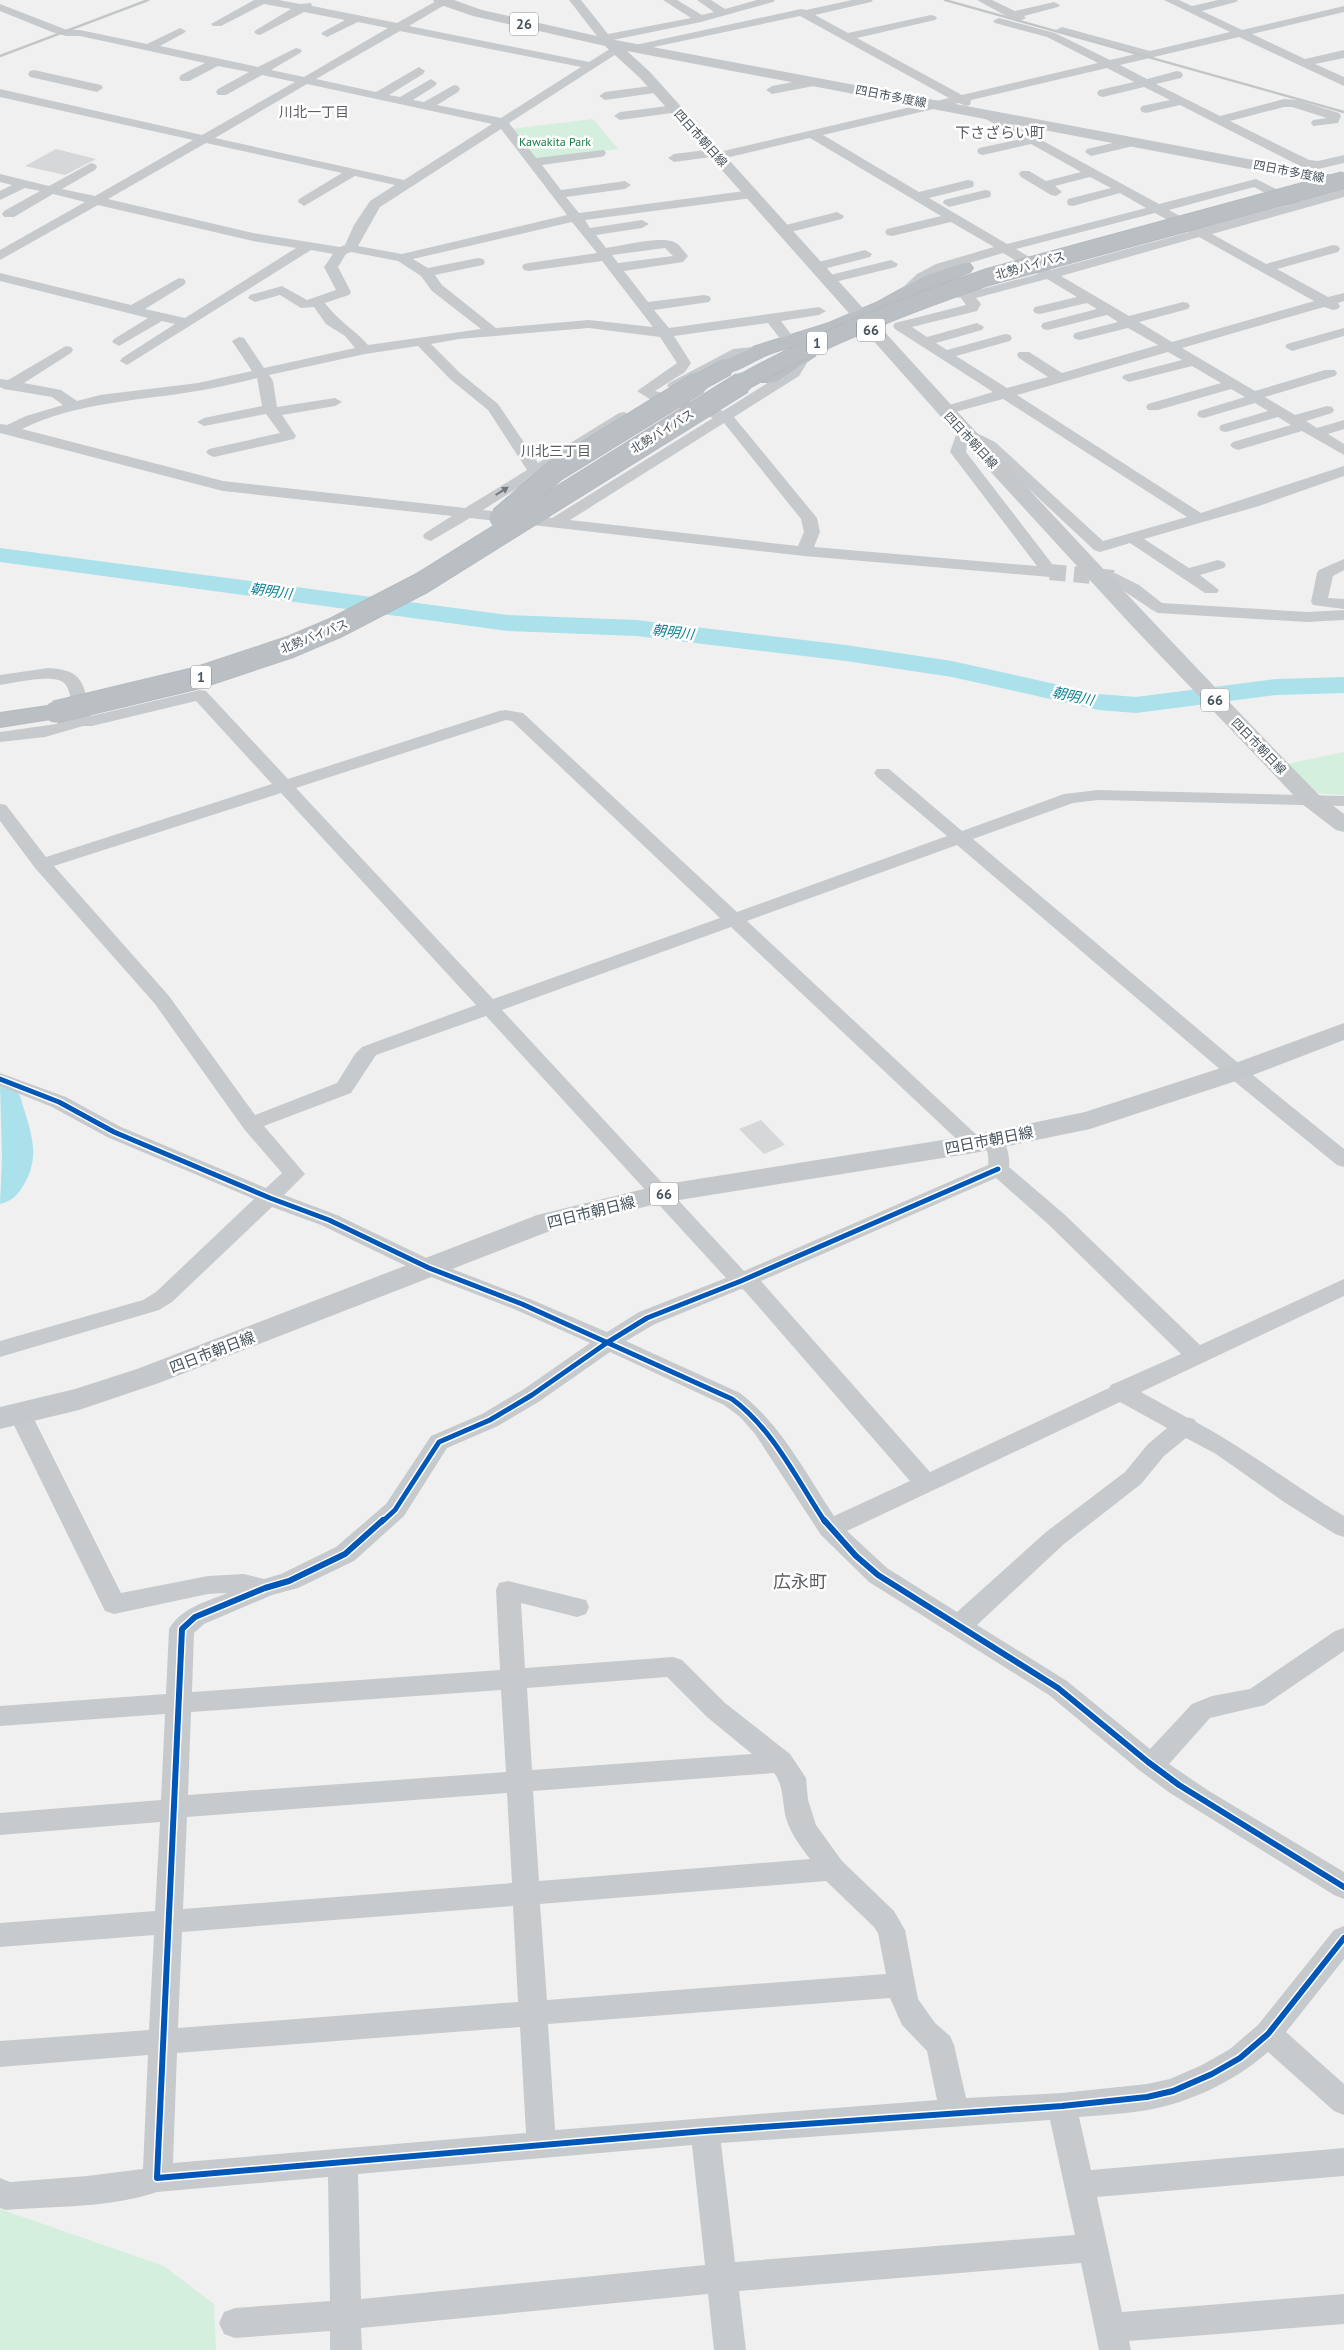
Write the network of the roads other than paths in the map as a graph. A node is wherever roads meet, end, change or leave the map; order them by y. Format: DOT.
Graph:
graph roads {
  1 [pos="316,0"];
  2 [pos="577,0"];
  3 [pos="669,0"];
  4 [pos="703,0"];
  5 [pos="769,0"];
  6 [pos="867,0"];
  7 [pos="983,0"];
  8 [pos="1027,0"];
  9 [pos="1232,0"];
  10 [pos="442,1"];
  11 [pos="1180,3"];
  12 [pos="1054,6"];
  13 [pos="0,7"];
  14 [pos="996,7"];
  15 [pos="302,8"];
  16 [pos="370,11"];
  17 [pos="722,12"];
  18 [pos="1341,12"];
  19 [pos="800,13"];
  20 [pos="1012,15"];
  21 [pos="356,18"];
  22 [pos="931,18"];
  23 [pos="701,19"];
  24 [pos="999,21"];
  25 [pos="1081,21"];
  26 [pos="1293,22"];
  27 [pos="217,24"];
  28 [pos="397,27"];
  29 [pos="1054,28"];
  30 [pos="1309,30"];
  31 [pos="180,31"];
  32 [pos="260,32"];
  33 [pos="327,34"];
  34 [pos="1240,34"];
  35 [pos="847,37"];
  36 [pos="616,45"];
  37 [pos="148,48"];
  38 [pos="296,51"];
  39 [pos="1344,54"];
  40 [pos="1150,55"];
  41 [pos="216,62"];
  42 [pos="1304,63"];
  43 [pos="1110,64"];
  44 [pos="589,66"];
  45 [pos="259,71"];
  46 [pos="419,71"];
  47 [pos="34,74"];
  48 [pos="1129,74"];
  49 [pos="1177,75"];
  50 [pos="185,78"];
  51 [pos="65,81"];
  52 [pos="306,81"];
  53 [pos="815,82"];
  54 [pos="1344,82"];
  55 [pos="1146,83"];
  56 [pos="431,84"];
  57 [pos="96,88"];
  58 [pos="454,89"];
  59 [pos="658,89"];
  60 [pos="772,90"];
  61 [pos="222,92"];
  62 [pos="1,93"];
  63 [pos="378,96"];
  64 [pos="605,96"];
  65 [pos="30,99"];
  66 [pos="962,100"];
  67 [pos="402,101"];
  68 [pos="1181,101"];
  69 [pos="936,104"];
  70 [pos="426,106"];
  71 [pos="675,109"];
  72 [pos="1146,109"];
  73 [pos="982,111"];
  74 [pos="620,116"];
  75 [pos="1219,120"];
  76 [pos="502,122"];
  77 [pos="1316,123"];
  78 [pos="1255,126"];
  79 [pos="1239,130"];
  80 [pos="811,134"];
  81 [pos="1279,134"];
  82 [pos="205,138"];
  83 [pos="1032,140"];
  84 [pos="1259,140"];
  85 [pos="1134,142"];
  86 [pos="1049,150"];
  87 [pos="983,151"];
  88 [pos="1091,152"];
  89 [pos="600,153"];
  90 [pos="1312,153"];
  91 [pos="716,154"];
  92 [pos="1030,154"];
  93 [pos="674,158"];
  94 [pos="1294,158"];
  95 [pos="1344,159"];
  96 [pos="1344,165"];
  97 [pos="596,166"];
  98 [pos="91,167"];
  99 [pos="538,168"];
  100 [pos="353,172"];
  101 [pos="1091,173"];
  102 [pos="1025,174"];
  103 [pos="0,178"];
  104 [pos="1342,181"];
  105 [pos="23,184"];
  106 [pos="406,184"];
  107 [pos="968,184"];
  108 [pos="625,185"];
  109 [pos="1044,185"];
  110 [pos="1122,189"];
  111 [pos="50,190"];
  112 [pos="1344,192"];
  113 [pos="556,194"];
  114 [pos="752,194"];
  115 [pos="984,194"];
  116 [pos="1275,194"];
  117 [pos="0,196"];
  118 [pos="919,196"];
  119 [pos="96,201"];
  120 [pos="304,202"];
  121 [pos="1296,205"];
  122 [pos="936,206"];
  123 [pos="1158,209"];
  124 [pos="9,214"];
  125 [pos="837,216"];
  126 [pos="954,217"];
  127 [pos="576,218"];
  128 [pos="642,224"];
  129 [pos="972,227"];
  130 [pos="783,230"];
  131 [pos="1200,231"];
  132 [pos="587,232"];
  133 [pos="892,232"];
  134 [pos="955,232"];
  135 [pos="308,246"];
  136 [pos="1006,248"];
  137 [pos="346,249"];
  138 [pos="1333,249"];
  139 [pos="605,254"];
  140 [pos="865,254"];
  141 [pos="0,256"];
  142 [pos="402,258"];
  143 [pos="478,262"];
  144 [pos="891,264"];
  145 [pos="529,267"];
  146 [pos="615,268"];
  147 [pos="1266,268"];
  148 [pos="426,273"];
  149 [pos="822,274"];
  150 [pos="1048,274"];
  151 [pos="0,277"];
  152 [pos="179,282"];
  153 [pos="654,291"];
  154 [pos="634,294"];
  155 [pos="960,294"];
  156 [pos="903,295"];
  157 [pos="1344,297"];
  158 [pos="255,298"];
  159 [pos="704,298"];
  160 [pos="1089,298"];
  161 [pos="317,302"];
  162 [pos="1326,302"];
  163 [pos="1183,306"];
  164 [pos="645,308"];
  165 [pos="133,310"];
  166 [pos="1040,310"];
  167 [pos="1109,310"];
  168 [pos="1344,312"];
  169 [pos="812,313"];
  170 [pos="543,315"];
  171 [pos="160,316"];
  172 [pos="772,318"];
  173 [pos="862,320"];
  174 [pos="1129,322"];
  175 [pos="187,323"];
  176 [pos="556,326"];
  177 [pos="1048,326"];
  178 [pos="977,327"];
  179 [pos="492,331"];
  180 [pos="1344,332"];
  181 [pos="665,333"];
  182 [pos="1080,336"];
  183 [pos="1005,338"];
  184 [pos="239,341"];
  185 [pos="421,341"];
  186 [pos="119,342"];
  187 [pos="925,342"];
  188 [pos="1169,347"];
  189 [pos="1292,347"];
  190 [pos="795,349"];
  191 [pos="66,350"];
  192 [pos="365,350"];
  193 [pos="762,350"];
  194 [pos="944,355"];
  195 [pos="1024,355"];
  196 [pos="126,361"];
  197 [pos="1193,361"];
  198 [pos="260,372"];
  199 [pos="1330,373"];
  200 [pos="1060,378"];
  201 [pos="1129,378"];
  202 [pos="1233,384"];
  203 [pos="5,385"];
  204 [pos="1004,394"];
  205 [pos="656,397"];
  206 [pos="1255,397"];
  207 [pos="335,402"];
  208 [pos="74,406"];
  209 [pos="1153,407"];
  210 [pos="1327,410"];
  211 [pos="271,411"];
  212 [pos="944,411"];
  213 [pos="1204,414"];
  214 [pos="723,416"];
  215 [pos="204,422"];
  216 [pos="1298,423"];
  217 [pos="1344,424"];
  218 [pos="1226,428"];
  219 [pos="5,429"];
  220 [pos="963,432"];
  221 [pos="1238,445"];
  222 [pos="1344,450"];
  223 [pos="214,452"];
  224 [pos="535,470"];
  225 [pos="1344,471"];
  226 [pos="468,512"];
  227 [pos="1200,518"];
  228 [pos="555,523"];
  229 [pos="431,536"];
  230 [pos="1132,538"];
  231 [pos="804,551"];
  232 [pos="1217,564"];
  233 [pos="1344,564"];
  234 [pos="1187,574"];
  235 [pos="1115,578"];
  236 [pos="1210,590"];
  237 [pos="401,596"];
  238 [pos="1344,604"];
  239 [pos="1344,615"];
  240 [pos="343,625"];
  241 [pos="0,680"];
  242 [pos="0,720"];
  243 [pos="81,721"];
  244 [pos="0,737"];
  245 [pos="883,773"];
  246 [pos="286,786"];
  247 [pos="1306,796"];
  248 [pos="1344,801"];
  249 [pos="0,809"];
  250 [pos="1344,825"];
  251 [pos="959,838"];
  252 [pos="42,864"];
  253 [pos="733,920"];
  254 [pos="490,1008"];
  255 [pos="1344,1031"];
  256 [pos="1236,1072"];
  257 [pos="0,1079"];
  258 [pos="251,1124"];
  259 [pos="983,1142"];
  260 [pos="1344,1160"];
  261 [pos="998,1169"];
  262 [pos="660,1194"];
  263 [pos="270,1198"];
  264 [pos="429,1268"];
  265 [pos="741,1281"];
  266 [pos="1344,1286"];
  267 [pos="608,1342"];
  268 [pos="0,1349"];
  269 [pos="1196,1355"];
  270 [pos="1124,1394"];
  271 [pos="10,1416"];
  272 [pos="1186,1425"];
  273 [pos="922,1485"];
  274 [pos="1344,1528"];
  275 [pos="830,1529"];
  276 [pos="265,1588"];
  277 [pos="577,1607"];
  278 [pos="959,1626"];
  279 [pos="1344,1638"];
  280 [pos="513,1678"];
  281 [pos="179,1702"];
  282 [pos="0,1716"];
  283 [pos="781,1762"];
  284 [pos="1153,1764"];
  285 [pos="519,1781"];
  286 [pos="175,1808"];
  287 [pos="0,1824"];
  288 [pos="832,1869"];
  289 [pos="1344,1887"];
  290 [pos="527,1894"];
  291 [pos="168,1920"];
  292 [pos="0,1934"];
  293 [pos="1344,1938"];
  294 [pos="900,1985"];
  295 [pos="532,2012"];
  296 [pos="1268,2034"];
  297 [pos="162,2042"];
  298 [pos="0,2054"];
  299 [pos="1344,2102"];
  300 [pos="1062,2106"];
  301 [pos="954,2112"];
  302 [pos="705,2131"];
  303 [pos="541,2145"];
  304 [pos="1344,2162"];
  305 [pos="343,2163"];
  306 [pos="157,2178"];
  307 [pos="1078,2185"];
  308 [pos="0,2192"];
  309 [pos="1092,2248"];
  310 [pos="722,2278"];
  311 [pos="1344,2309"];
  312 [pos="346,2315"];
  313 [pos="236,2323"];
  314 [pos="1113,2339"];
  315 [pos="346,2350"];
  316 [pos="730,2350"];
  1 -- 15 [label="street"];
  2 -- 36 [label="street"];
  3 -- 23 [label="street"];
  4 -- 17 [label="street"];
  5 -- 17 [label="street"];
  6 -- 19 [label="street"];
  7 -- 14 [label="street"];
  8 -- 14 [label="street"];
  9 -- 11 [label="street"];
  10 -- 28 [label="street"];
  10 -- 36 [label="main road, 四日市多度線 / 26"];
  11 -- 34 [label="street"];
  12 -- 20 [label="street"];
  13 -- 37 [label="street"];
  14 -- 20 [label="street"];
  15 -- 21 [label="street"];
  15 -- 27 [label="street"];
  15 -- 32 [label="street"];
  16 -- 21 [label="street"];
  17 -- 23 [label="street"];
  18 -- 26 [label="street"];
  19 -- 35 [label="street"];
  19 -- 36 [label="street"];
  20 -- 29 [label="street"];
  21 -- 28 [label="street"];
  21 -- 33 [label="street"];
  22 -- 35 [label="street"];
  23 -- 36 [label="street"];
  24 -- 43 [label="street"];
  25 -- 29 [label="street"];
  26 -- 30 [label="street"];
  26 -- 34 [label="street"];
  28 -- 44 [label="street"];
  28 -- 52 [label="street"];
  29 -- 40 [label="street"];
  31 -- 37 [label="street"];
  34 -- 40 [label="street"];
  34 -- 42 [label="street"];
  35 -- 66 [label="street"];
  36 -- 44 [label="street"];
  36 -- 53 [label="main road, 四日市多度線 / 26"];
  36 -- 59 [label="main road, 四日市朝日線 / 66"];
  37 -- 41 [label="street"];
  38 -- 45 [label="street"];
  39 -- 42 [label="street"];
  40 -- 43 [label="street"];
  41 -- 45 [label="street"];
  41 -- 50 [label="street"];
  42 -- 54 [label="street"];
  43 -- 48 [label="street"];
  43 -- 66 [label="street"];
  44 -- 76 [label="street"];
  45 -- 52 [label="street"];
  45 -- 61 [label="street"];
  46 -- 63 [label="street"];
  47 -- 51 [label="street"];
  48 -- 55 [label="street"];
  48 -- 55 [label="street"];
  49 -- 55 [label="street"];
  51 -- 57 [label="street"];
  51 -- 65 [label="street"];
  52 -- 63 [label="street"];
  52 -- 82 [label="street"];
  53 -- 60 [label="street"];
  53 -- 69 [label="main road, 四日市多度線 / 26"];
  55 -- 68 [label="street"];
  56 -- 67 [label="street"];
  58 -- 70 [label="street"];
  59 -- 64 [label="street"];
  59 -- 71 [label="main road, 四日市朝日線 / 66"];
  62 -- 65 [label="street"];
  63 -- 67 [label="street"];
  65 -- 82 [label="street"];
  66 -- 69 [label="street"];
  66 -- 73 [label="street"];
  67 -- 70 [label="street"];
  68 -- 72 [label="street"];
  68 -- 75 [label="street"];
  69 -- 73 [label="main road, 四日市多度線 / 26"];
  69 -- 80 [label="street"];
  70 -- 76 [label="street"];
  71 -- 74 [label="street"];
  71 -- 91 [label="main road, 四日市朝日線 / 66"];
  73 -- 83 [label="street"];
  73 -- 85 [label="main road, 四日市多度線 / 26"];
  75 -- 77 [label="street"];
  75 -- 79 [label="street"];
  76 -- 99 [label="street"];
  76 -- 106 [label="street"];
  78 -- 79 [label="street"];
  79 -- 84 [label="street"];
  80 -- 91 [label="street"];
  80 -- 118 [label="street"];
  81 -- 84 [label="street"];
  82 -- 100 [label="street"];
  82 -- 119 [label="street"];
  83 -- 86 [label="street"];
  83 -- 87 [label="street"];
  84 -- 94 [label="street"];
  85 -- 88 [label="street"];
  85 -- 104 [label="main road, 四日市多度線 / 26"];
  86 -- 92 [label="street"];
  86 -- 101 [label="street"];
  89 -- 99 [label="street"];
  90 -- 94 [label="street"];
  91 -- 93 [label="street"];
  91 -- 114 [label="main road, 四日市朝日線 / 66"];
  94 -- 95 [label="street"];
  96 -- 156 [label="highway, 1"];
  97 -- 99 [label="street"];
  98 -- 111 [label="street"];
  99 -- 113 [label="street"];
  100 -- 106 [label="street"];
  100 -- 120 [label="street"];
  101 -- 109 [label="street"];
  101 -- 110 [label="street"];
  102 -- 109 [label="street"];
  103 -- 105 [label="street"];
  104 -- 116 [label="street"];
  104 -- 155 [label="highway, 1"];
  104 -- 237 [label="highway, 北勢バイパス / 1, bridge"];
  105 -- 111 [label="street"];
  105 -- 117 [label="street"];
  106 -- 137 [label="street"];
  107 -- 118 [label="street"];
  108 -- 113 [label="street"];
  109 -- 110 [label="street"];
  110 -- 123 [label="street"];
  111 -- 119 [label="street"];
  111 -- 124 [label="street"];
  112 -- 121 [label="street"];
  113 -- 127 [label="street"];
  114 -- 127 [label="street"];
  114 -- 130 [label="main road, 四日市朝日線 / 66"];
  115 -- 122 [label="street"];
  116 -- 121 [label="street"];
  116 -- 123 [label="street"];
  118 -- 122 [label="street"];
  119 -- 135 [label="street"];
  119 -- 141 [label="street"];
  121 -- 131 [label="street"];
  122 -- 126 [label="street"];
  123 -- 131 [label="street"];
  123 -- 136 [label="street"];
  125 -- 130 [label="street"];
  126 -- 129 [label="street"];
  126 -- 133 [label="street"];
  127 -- 132 [label="street"];
  127 -- 142 [label="street"];
  128 -- 132 [label="street"];
  129 -- 134 [label="street"];
  129 -- 136 [label="street"];
  130 -- 149 [label="main road, 四日市朝日線 / 66"];
  131 -- 147 [label="street"];
  131 -- 150 [label="street"];
  132 -- 139 [label="street"];
  135 -- 137 [label="street"];
  135 -- 175 [label="street"];
  136 -- 150 [label="street"];
  136 -- 156 [label="street"];
  137 -- 142 [label="street"];
  137 -- 161 [label="street"];
  138 -- 147 [label="street"];
  139 -- 145 [label="street"];
  139 -- 146 [label="street"];
  139 -- 146 [label="street"];
  140 -- 149 [label="street"];
  142 -- 148 [label="street"];
  143 -- 148 [label="street"];
  144 -- 149 [label="street"];
  146 -- 154 [label="street"];
  147 -- 162 [label="street"];
  148 -- 179 [label="street"];
  149 -- 173 [label="main road, 四日市朝日線 / 66"];
  150 -- 155 [label="street"];
  150 -- 160 [label="street"];
  151 -- 165 [label="street"];
  152 -- 165 [label="street"];
  153 -- 154 [label="street"];
  154 -- 164 [label="street"];
  155 -- 173 [label="highway, 1"];
  155 -- 187 [label="street"];
  156 -- 173 [label="highway, 1"];
  157 -- 162 [label="street"];
  158 -- 161 [label="street"];
  159 -- 164 [label="street"];
  160 -- 166 [label="street"];
  160 -- 167 [label="street"];
  161 -- 192 [label="street"];
  162 -- 168 [label="street"];
  162 -- 188 [label="street"];
  163 -- 174 [label="street"];
  164 -- 181 [label="street"];
  165 -- 171 [label="street"];
  167 -- 174 [label="street"];
  167 -- 177 [label="street"];
  169 -- 172 [label="street"];
  170 -- 176 [label="street"];
  171 -- 175 [label="street"];
  171 -- 186 [label="street"];
  172 -- 181 [label="street"];
  172 -- 190 [label="street"];
  173 -- 190 [label="highway, 1"];
  173 -- 212 [label="main road, 四日市朝日線 / 66"];
  174 -- 182 [label="street"];
  174 -- 188 [label="street"];
  175 -- 196 [label="street"];
  176 -- 179 [label="street"];
  176 -- 181 [label="street"];
  178 -- 187 [label="street"];
  179 -- 185 [label="street"];
  180 -- 189 [label="street"];
  181 -- 205 [label="street"];
  183 -- 194 [label="street"];
  184 -- 198 [label="street"];
  185 -- 192 [label="street"];
  185 -- 224 [label="street"];
  187 -- 194 [label="street"];
  188 -- 197 [label="street"];
  188 -- 200 [label="street"];
  190 -- 193 [label="highway, 1"];
  190 -- 214 [label="street"];
  190 -- 240 [label="highway, 1, bridge"];
  191 -- 203 [label="street"];
  192 -- 198 [label="street"];
  193 -- 205 [label="street"];
  193 -- 237 [label="highway, 1, bridge"];
  194 -- 204 [label="street"];
  195 -- 200 [label="street"];
  197 -- 201 [label="street"];
  197 -- 202 [label="street"];
  198 -- 208 [label="street"];
  198 -- 211 [label="street"];
  199 -- 206 [label="street"];
  200 -- 204 [label="street"];
  202 -- 206 [label="street"];
  202 -- 209 [label="street"];
  203 -- 208 [label="street"];
  204 -- 212 [label="street"];
  204 -- 227 [label="street"];
  205 -- 214 [label="street"];
  205 -- 224 [label="street"];
  206 -- 213 [label="street"];
  206 -- 216 [label="street"];
  207 -- 211 [label="street"];
  208 -- 219 [label="street"];
  210 -- 216 [label="street"];
  211 -- 215 [label="street"];
  211 -- 223 [label="street"];
  212 -- 220 [label="main road, 四日市朝日線 / 66"];
  214 -- 228 [label="street"];
  214 -- 231 [label="street"];
  216 -- 217 [label="street"];
  216 -- 218 [label="street"];
  216 -- 221 [label="street"];
  216 -- 222 [label="street"];
  219 -- 226 [label="street"];
  220 -- 230 [label="street"];
  220 -- 231 [label="street"];
  220 -- 247 [label="main road, 四日市朝日線 / 66"];
  226 -- 224 [label="street, one-way"];
  225 -- 227 [label="street"];
  226 -- 228 [label="street"];
  226 -- 229 [label="street"];
  227 -- 230 [label="street"];
  228 -- 231 [label="street"];
  230 -- 234 [label="street"];
  232 -- 234 [label="street"];
  233 -- 238 [label="street"];
  234 -- 236 [label="street"];
  235 -- 239 [label="street"];
  237 -- 240 [label="highway, 北勢バイパス / 1, bridge"];
  240 -- 242 [label="highway, 北勢バイパス / 1, bridge"];
  241 -- 243 [label="street"];
  243 -- 244 [label="street"];
  243 -- 246 [label="street"];
  245 -- 251 [label="street"];
  246 -- 252 [label="street"];
  246 -- 253 [label="street"];
  246 -- 254 [label="street"];
  247 -- 248 [label="street"];
  247 -- 250 [label="main road, 四日市朝日線 / 66"];
  247 -- 251 [label="street"];
  249 -- 252 [label="street"];
  251 -- 253 [label="street"];
  251 -- 256 [label="street"];
  252 -- 258 [label="street"];
  253 -- 254 [label="street"];
  253 -- 259 [label="street"];
  254 -- 258 [label="street"];
  254 -- 262 [label="street"];
  255 -- 256 [label="main road, 四日市朝日線 / 66"];
  256 -- 259 [label="main road, 四日市朝日線 / 66"];
  256 -- 260 [label="street"];
  257 -- 263 [label="street"];
  258 -- 263 [label="street"];
  259 -- 261 [label="street"];
  259 -- 262 [label="main road, 四日市朝日線 / 66"];
  261 -- 265 [label="street"];
  261 -- 269 [label="street"];
  262 -- 264 [label="main road, 四日市朝日線 / 66"];
  262 -- 265 [label="street"];
  263 -- 264 [label="street"];
  263 -- 268 [label="street"];
  264 -- 267 [label="street"];
  264 -- 271 [label="main road, 四日市朝日線 / 66"];
  265 -- 267 [label="street"];
  265 -- 273 [label="street"];
  266 -- 269 [label="street"];
  267 -- 275 [label="street"];
  267 -- 276 [label="street"];
  269 -- 270 [label="street"];
  270 -- 272 [label="street"];
  270 -- 273 [label="street"];
  271 -- 276 [label="street"];
  272 -- 274 [label="street"];
  272 -- 278 [label="street"];
  273 -- 275 [label="street"];
  275 -- 278 [label="street"];
  276 -- 281 [label="street"];
  277 -- 280 [label="street"];
  278 -- 284 [label="street"];
  279 -- 284 [label="street"];
  280 -- 281 [label="street"];
  280 -- 283 [label="street"];
  280 -- 285 [label="street"];
  281 -- 282 [label="street"];
  281 -- 286 [label="street"];
  283 -- 285 [label="street"];
  283 -- 288 [label="street"];
  284 -- 289 [label="street"];
  285 -- 286 [label="street"];
  285 -- 290 [label="street"];
  286 -- 287 [label="street"];
  286 -- 291 [label="street"];
  288 -- 290 [label="street"];
  288 -- 294 [label="street"];
  290 -- 291 [label="street"];
  290 -- 295 [label="street"];
  291 -- 292 [label="street"];
  291 -- 297 [label="street"];
  293 -- 296 [label="street"];
  294 -- 295 [label="street"];
  294 -- 301 [label="street"];
  295 -- 297 [label="street"];
  295 -- 303 [label="street"];
  296 -- 299 [label="street"];
  296 -- 300 [label="street"];
  297 -- 298 [label="street"];
  297 -- 306 [label="street"];
  300 -- 301 [label="street"];
  300 -- 307 [label="street"];
  301 -- 302 [label="street"];
  302 -- 303 [label="street"];
  302 -- 310 [label="street"];
  303 -- 305 [label="street"];
  304 -- 307 [label="street"];
  305 -- 306 [label="street"];
  305 -- 312 [label="street"];
  306 -- 308 [label="street"];
  307 -- 309 [label="street"];
  309 -- 310 [label="street"];
  309 -- 314 [label="street"];
  310 -- 312 [label="street"];
  310 -- 316 [label="street"];
  311 -- 314 [label="street"];
  312 -- 313 [label="street"];
  312 -- 315 [label="street"];
}
